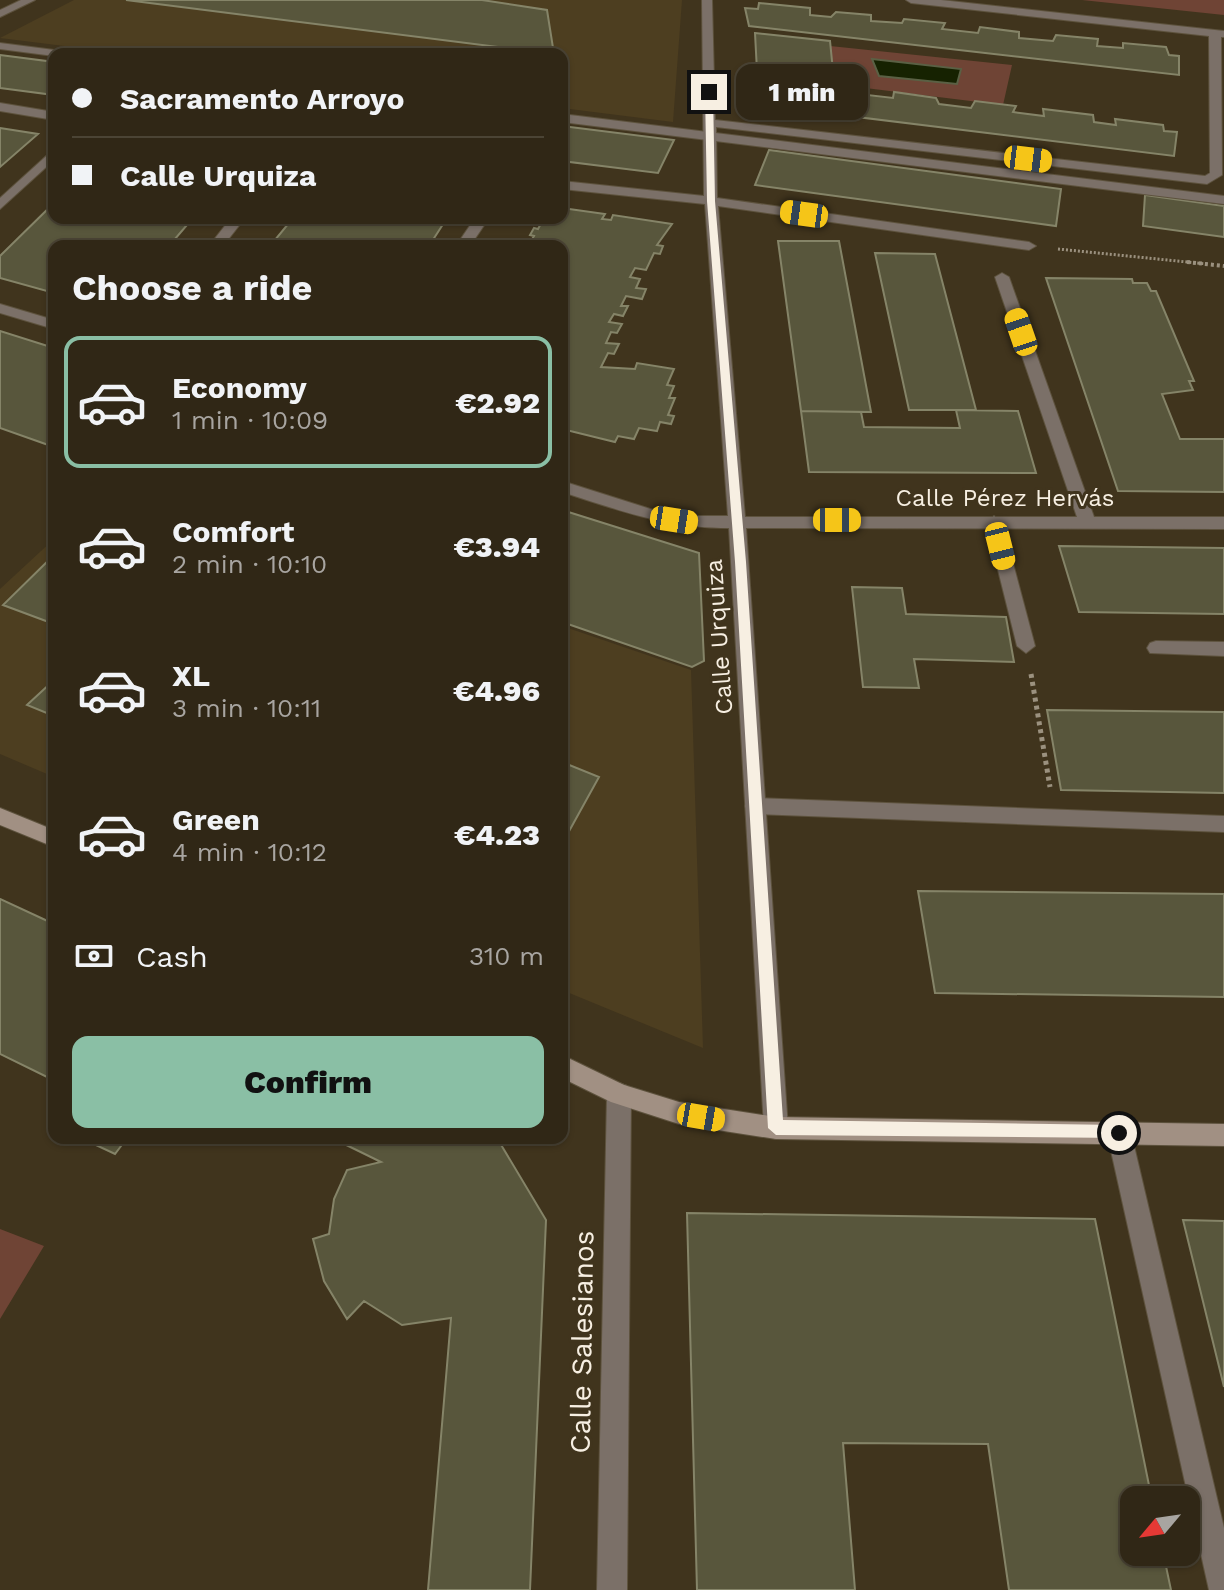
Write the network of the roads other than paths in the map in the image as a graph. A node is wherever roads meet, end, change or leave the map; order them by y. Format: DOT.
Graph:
graph roads {
  1 [pos="30,0"];
  2 [pos="707,0"];
  3 [pos="911,0"];
  4 [pos="0,14"];
  5 [pos="1220,34"];
  6 [pos="0,46"];
  7 [pos="48,52"];
  8 [pos="0,107"];
  9 [pos="48,115"];
  10 [pos="568,118"];
  11 [pos="710,130"];
  12 [pos="48,159"];
  13 [pos="568,186"];
  14 [pos="1224,200"];
  15 [pos="711,201"];
  16 [pos="0,205"];
  17 [pos="233,224"];
  18 [pos="221,240"];
  19 [pos="1029,246"];
  20 [pos="1002,277"];
  21 [pos="0,308"];
  22 [pos="48,323"];
  23 [pos="568,488"];
  24 [pos="737,521"];
  25 [pos="994,522"];
  26 [pos="1087,522"];
  27 [pos="1224,523"];
  28 [pos="1026,646"];
  29 [pos="1156,648"];
  30 [pos="1224,649"];
  31 [pos="755,806"];
  32 [pos="0,816"];
  33 [pos="1224,824"];
  34 [pos="48,836"];
  35 [pos="568,1069"];
  36 [pos="619,1094"];
  37 [pos="776,1128"];
  38 [pos="1119,1133"];
  39 [pos="1224,1135"];
  40 [pos="612,1590"];
  41 [pos="1224,1590"];
  1 -- 4 [label="street"];
  2 -- 11 [label="street, Calle Urquiza"];
  3 -- 5 [label="street"];
  5 -- 11 [label="street"];
  6 -- 7 [label="street"];
  8 -- 9 [label="street"];
  10 -- 11 [label="street"];
  11 -- 14 [label="street"];
  11 -- 15 [label="street, Calle Urquiza"];
  12 -- 16 [label="street"];
  13 -- 15 [label="street"];
  15 -- 19 [label="street"];
  15 -- 24 [label="street, Calle Urquiza"];
  17 -- 18 [label="street"];
  20 -- 26 [label="street"];
  21 -- 22 [label="street"];
  23 -- 24 [label="street, Calle Pérez Hervás"];
  24 -- 25 [label="street, Calle Pérez Hervás"];
  24 -- 31 [label="street, Calle Urquiza"];
  25 -- 26 [label="street, Calle Pérez Hervás"];
  25 -- 28 [label="street"];
  26 -- 27 [label="street, Calle Pérez Hervás"];
  29 -- 30 [label="street"];
  31 -- 33 [label="street"];
  31 -- 37 [label="street, Calle Urquiza"];
  32 -- 34 [label="main road"];
  35 -- 36 [label="main road"];
  36 -- 37 [label="main road"];
  36 -- 40 [label="street, Calle Salesianos"];
  37 -- 38 [label="main road"];
  38 -- 39 [label="main road"];
  38 -- 41 [label="street"];
}
